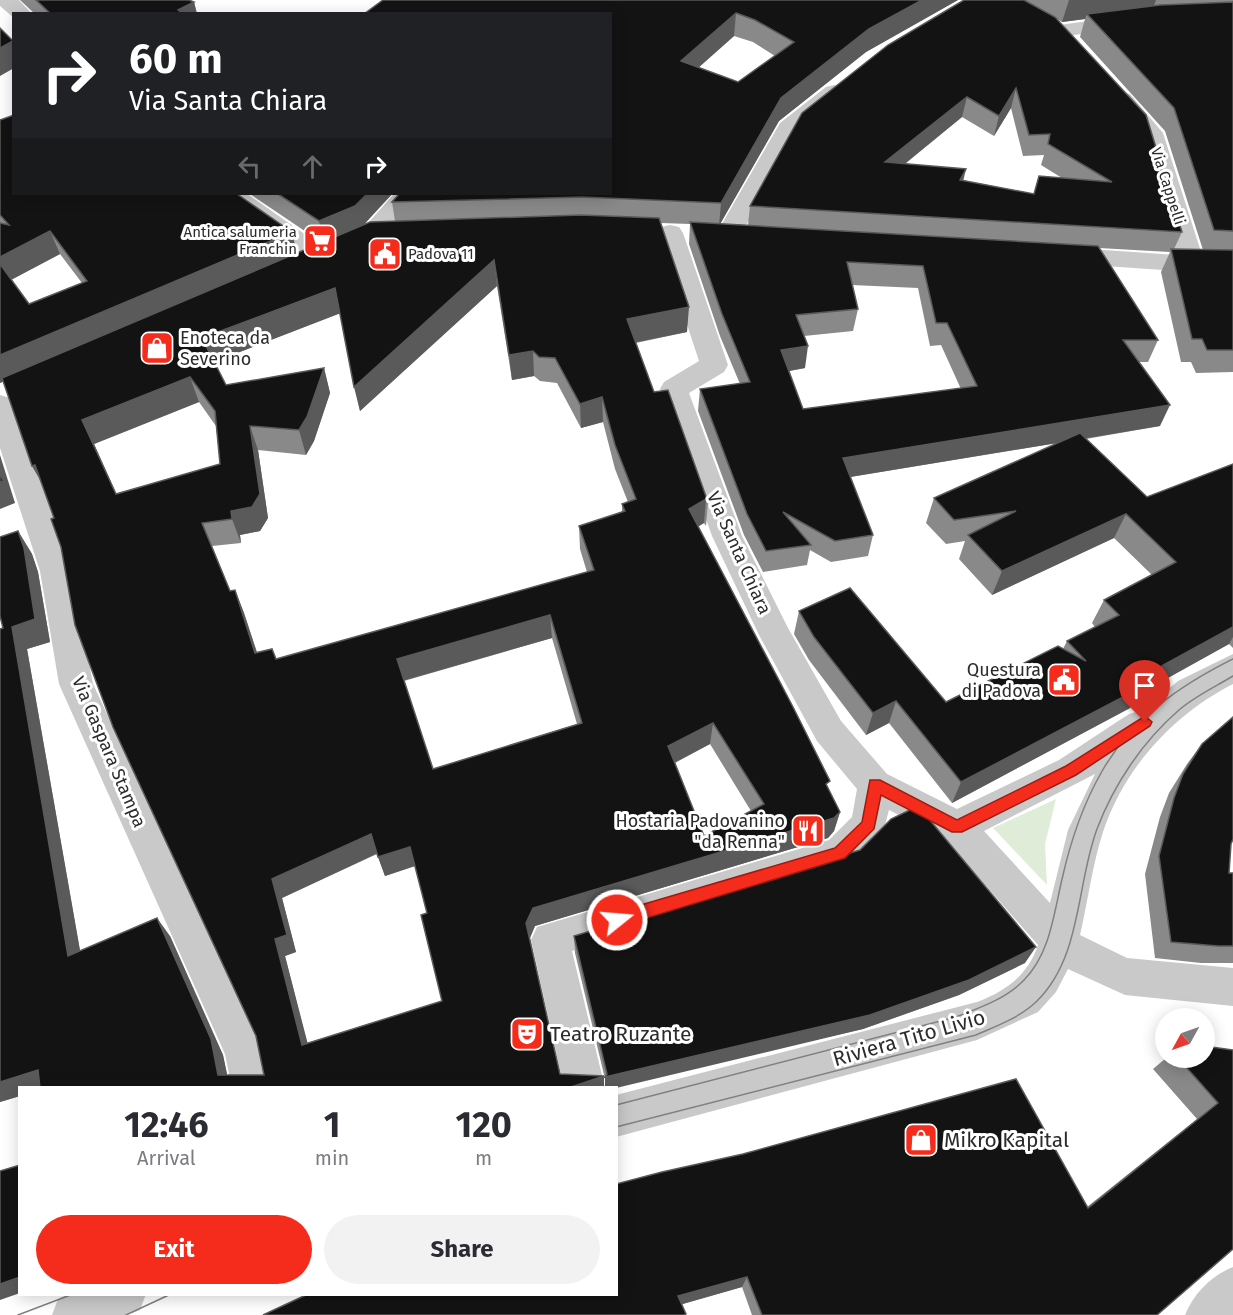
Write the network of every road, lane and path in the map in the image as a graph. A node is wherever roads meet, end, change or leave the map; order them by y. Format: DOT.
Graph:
graph roads {
  1 [pos="6,0"];
  2 [pos="20,12"];
  3 [pos="1141,20"];
  4 [pos="1081,54"];
  5 [pos="849,80"];
  6 [pos="1110,85"];
  7 [pos="233,195"];
  8 [pos="406,195"];
  9 [pos="405,236"];
  10 [pos="370,237"];
  11 [pos="1040,254"];
  12 [pos="1233,263"];
  13 [pos="1192,264"];
  14 [pos="7,396"];
  15 [pos="1223,673"];
  16 [pos="1178,700"];
  17 [pos="875,785"];
  18 [pos="957,827"];
  19 [pos="1058,941"];
  20 [pos="1233,987"];
  21 [pos="253,1086"];
  22 [pos="585,1086"];
  23 [pos="618,1115"];
  24 [pos="1233,1288"];
  25 [pos="119,1296"];
  26 [pos="74,1315"];
  27 [pos="1207,1315"];
  1 -- 2 [label="street"];
  3 -- 4 [label="street"];
  5 -- 17 [label="street, Via Santa Chiara"];
  6 -- 13 [label="street, Via Cappelli"];
  7 -- 10 [label="street"];
  8 -- 10 [label="street"];
  9 -- 10 [label="street"];
  11 -- 13 [label="street"];
  12 -- 13 [label="street"];
  14 -- 21 [label="street, Via Gaspara Stampa"];
  15 -- 16 [label="street"];
  16 -- 18 [label="street"];
  16 -- 19 [label="street, Riviera Tito Livio"];
  17 -- 18 [label="street, Via Santa Chiara"];
  17 -- 22 [label="street"];
  18 -- 19 [label="street"];
  19 -- 20 [label="street"];
  19 -- 23 [label="street, Riviera Tito Livio"];
  24 -- 27 [label="street"];
  25 -- 26 [label="street"];
}
